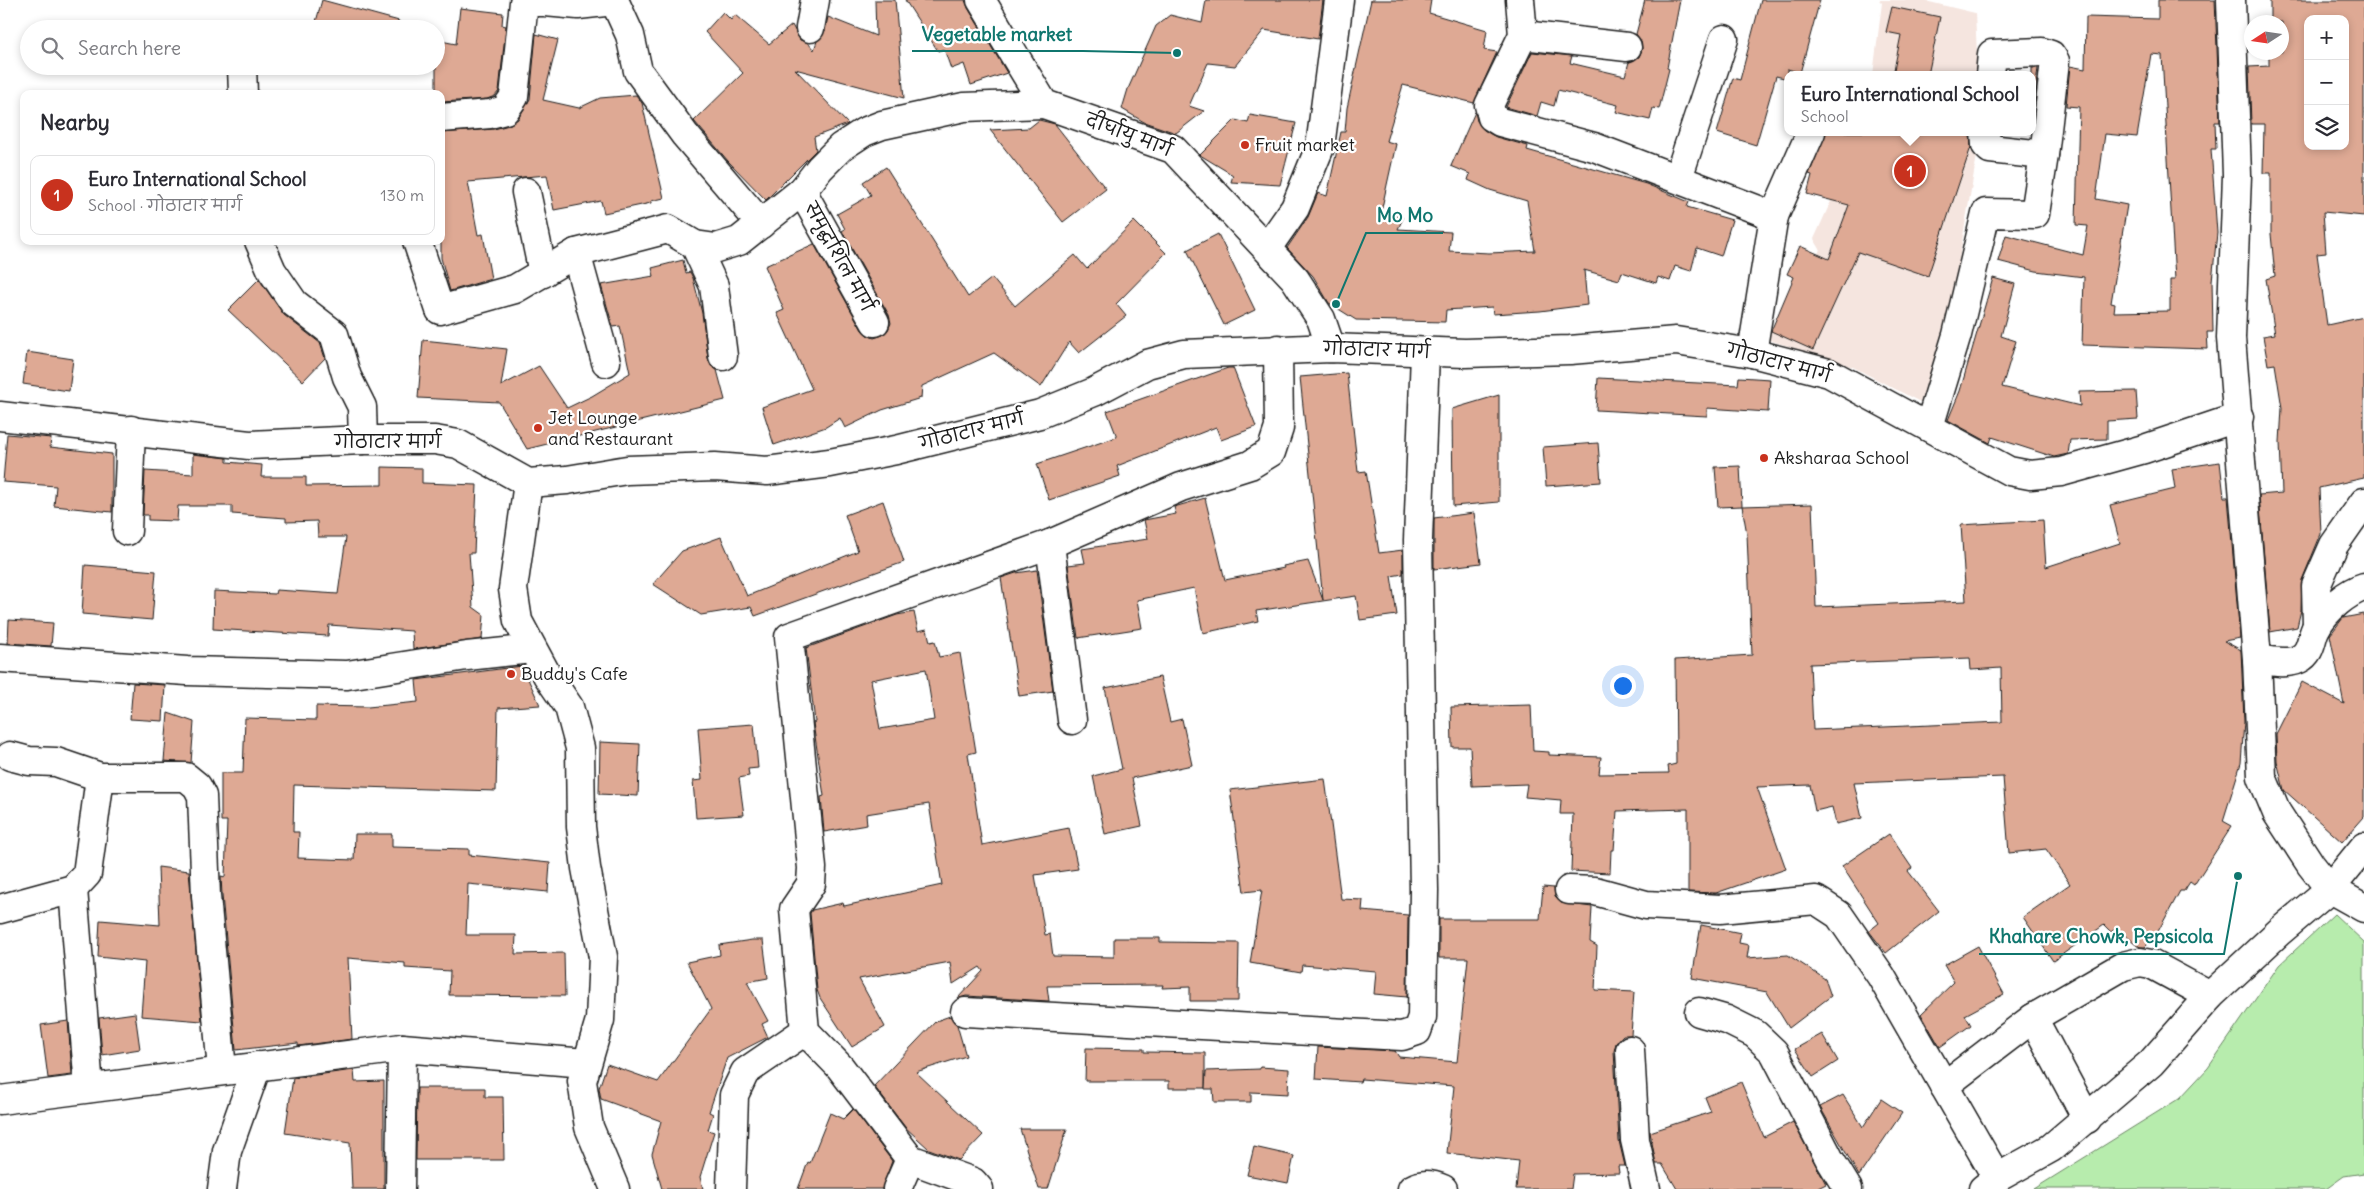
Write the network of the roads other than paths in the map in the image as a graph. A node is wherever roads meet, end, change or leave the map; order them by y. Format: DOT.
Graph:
graph roads {
  1 [pos="815,0"];
  2 [pos="981,0"];
  3 [pos="1339,0"];
  4 [pos="1520,0"];
  5 [pos="2231,0"];
  6 [pos="515,1"];
  7 [pos="614,1"];
  8 [pos="810,28"];
  9 [pos="1522,35"];
  10 [pos="1724,39"];
  11 [pos="1627,47"];
  12 [pos="1990,71"];
  13 [pos="242,75"];
  14 [pos="243,90"];
  15 [pos="1044,104"];
  16 [pos="445,118"];
  17 [pos="1809,136"];
  18 [pos="1985,136"];
  19 [pos="2044,156"];
  20 [pos="1678,178"];
  21 [pos="802,191"];
  22 [pos="526,192"];
  23 [pos="1774,216"];
  24 [pos="761,224"];
  25 [pos="261,245"];
  26 [pos="418,245"];
  27 [pos="695,245"];
  28 [pos="1267,248"];
  29 [pos="576,253"];
  30 [pos="543,273"];
  31 [pos="875,322"];
  32 [pos="1278,348"];
  33 [pos="1331,348"];
  34 [pos="1425,353"];
  35 [pos="1752,353"];
  36 [pos="723,356"];
  37 [pos="606,362"];
  38 [pos="0,416"];
  39 [pos="2239,417"];
  40 [pos="1929,427"];
  41 [pos="131,430"];
  42 [pos="363,440"];
  43 [pos="528,483"];
  44 [pos="2364,502"];
  45 [pos="127,531"];
  46 [pos="1050,544"];
  47 [pos="2364,587"];
  48 [pos="2317,626"];
  49 [pos="532,649"];
  50 [pos="0,658"];
  51 [pos="2257,659"];
  52 [pos="1072,720"];
  53 [pos="10,756"];
  54 [pos="100,777"];
  55 [pos="2364,847"];
  56 [pos="73,889"];
  57 [pos="2330,889"];
  58 [pos="1569,890"];
  59 [pos="2364,908"];
  60 [pos="0,909"];
  61 [pos="2210,996"];
  62 [pos="965,1012"];
  63 [pos="1699,1012"];
  64 [pos="2033,1018"];
  65 [pos="805,1031"];
  66 [pos="402,1048"];
  67 [pos="1630,1050"];
  68 [pos="586,1063"];
  69 [pos="257,1066"];
  70 [pos="222,1070"];
  71 [pos="1944,1086"];
  72 [pos="89,1088"];
  73 [pos="0,1100"];
  74 [pos="2087,1119"];
  75 [pos="910,1159"];
  76 [pos="1990,1184"];
  77 [pos="222,1189"];
  78 [pos="400,1189"];
  79 [pos="615,1189"];
  80 [pos="731,1189"];
  81 [pos="897,1189"];
  82 [pos="980,1189"];
  83 [pos="1412,1189"];
  84 [pos="1443,1189"];
  85 [pos="1646,1189"];
  86 [pos="1848,1189"];
  1 -- 8 [label="street"];
  2 -- 15 [label="street"];
  3 -- 28 [label="street"];
  4 -- 9 [label="street"];
  5 -- 39 [label="street"];
  6 -- 7 [label="street"];
  6 -- 16 [label="street"];
  7 -- 24 [label="street"];
  9 -- 11 [label="street"];
  9 -- 20 [label="street"];
  10 -- 20 [label="street"];
  12 -- 19 [label="street"];
  13 -- 14 [label="street"];
  15 -- 21 [label="street, समृद्धशिल मार्ग"];
  15 -- 28 [label="street, दीर्घायु मार्ग"];
  17 -- 23 [label="street"];
  18 -- 19 [label="street"];
  19 -- 40 [label="street"];
  20 -- 23 [label="street"];
  21 -- 24 [label="street, समृद्धशिल मार्ग"];
  21 -- 31 [label="street, समृद्धशिल मार्ग"];
  22 -- 30 [label="street"];
  23 -- 35 [label="street"];
  24 -- 27 [label="street, समृद्धशिल मार्ग"];
  25 -- 42 [label="street"];
  26 -- 30 [label="street, समृद्धशिल मार्ग"];
  27 -- 29 [label="street, समृद्धशिल मार्ग"];
  27 -- 36 [label="street"];
  28 -- 33 [label="street, दीर्घायु मार्ग"];
  29 -- 30 [label="street, समृद्धशिल मार्ग"];
  29 -- 37 [label="street"];
  32 -- 33 [label="street, गोठाटार मार्ग"];
  32 -- 43 [label="street, गोठाटार मार्ग"];
  32 -- 46 [label="street"];
  33 -- 34 [label="street, गोठाटार मार्ग"];
  34 -- 35 [label="street, गोठाटार मार्ग"];
  34 -- 62 [label="street"];
  35 -- 40 [label="street, गोठाटार मार्ग"];
  38 -- 41 [label="street, गोठाटार मार्ग"];
  39 -- 40 [label="street, गोठाटार मार्ग"];
  39 -- 51 [label="street"];
  41 -- 42 [label="street, गोठाटार मार्ग"];
  41 -- 45 [label="street"];
  42 -- 43 [label="street, गोठाटार मार्ग"];
  43 -- 49 [label="street"];
  44 -- 48 [label="street"];
  46 -- 52 [label="street"];
  46 -- 65 [label="street"];
  47 -- 48 [label="street"];
  48 -- 51 [label="street"];
  49 -- 50 [label="street"];
  49 -- 68 [label="street"];
  51 -- 57 [label="street"];
  53 -- 54 [label="street"];
  54 -- 56 [label="street"];
  54 -- 70 [label="street"];
  55 -- 57 [label="street"];
  56 -- 60 [label="street"];
  56 -- 72 [label="street"];
  57 -- 59 [label="street"];
  57 -- 61 [label="street"];
  58 -- 71 [label="street"];
  61 -- 64 [label="street"];
  61 -- 74 [label="street"];
  63 -- 86 [label="street"];
  64 -- 71 [label="street"];
  64 -- 74 [label="street"];
  65 -- 75 [label="street"];
  65 -- 80 [label="street"];
  66 -- 68 [label="street"];
  66 -- 69 [label="street"];
  66 -- 78 [label="street"];
  67 -- 85 [label="street"];
  68 -- 79 [label="street"];
  69 -- 70 [label="street"];
  69 -- 77 [label="street"];
  70 -- 72 [label="street"];
  71 -- 76 [label="street"];
  72 -- 73 [label="street"];
  74 -- 76 [label="street"];
  75 -- 81 [label="street"];
  75 -- 82 [label="street"];
  83 -- 84 [label="street"];
}
